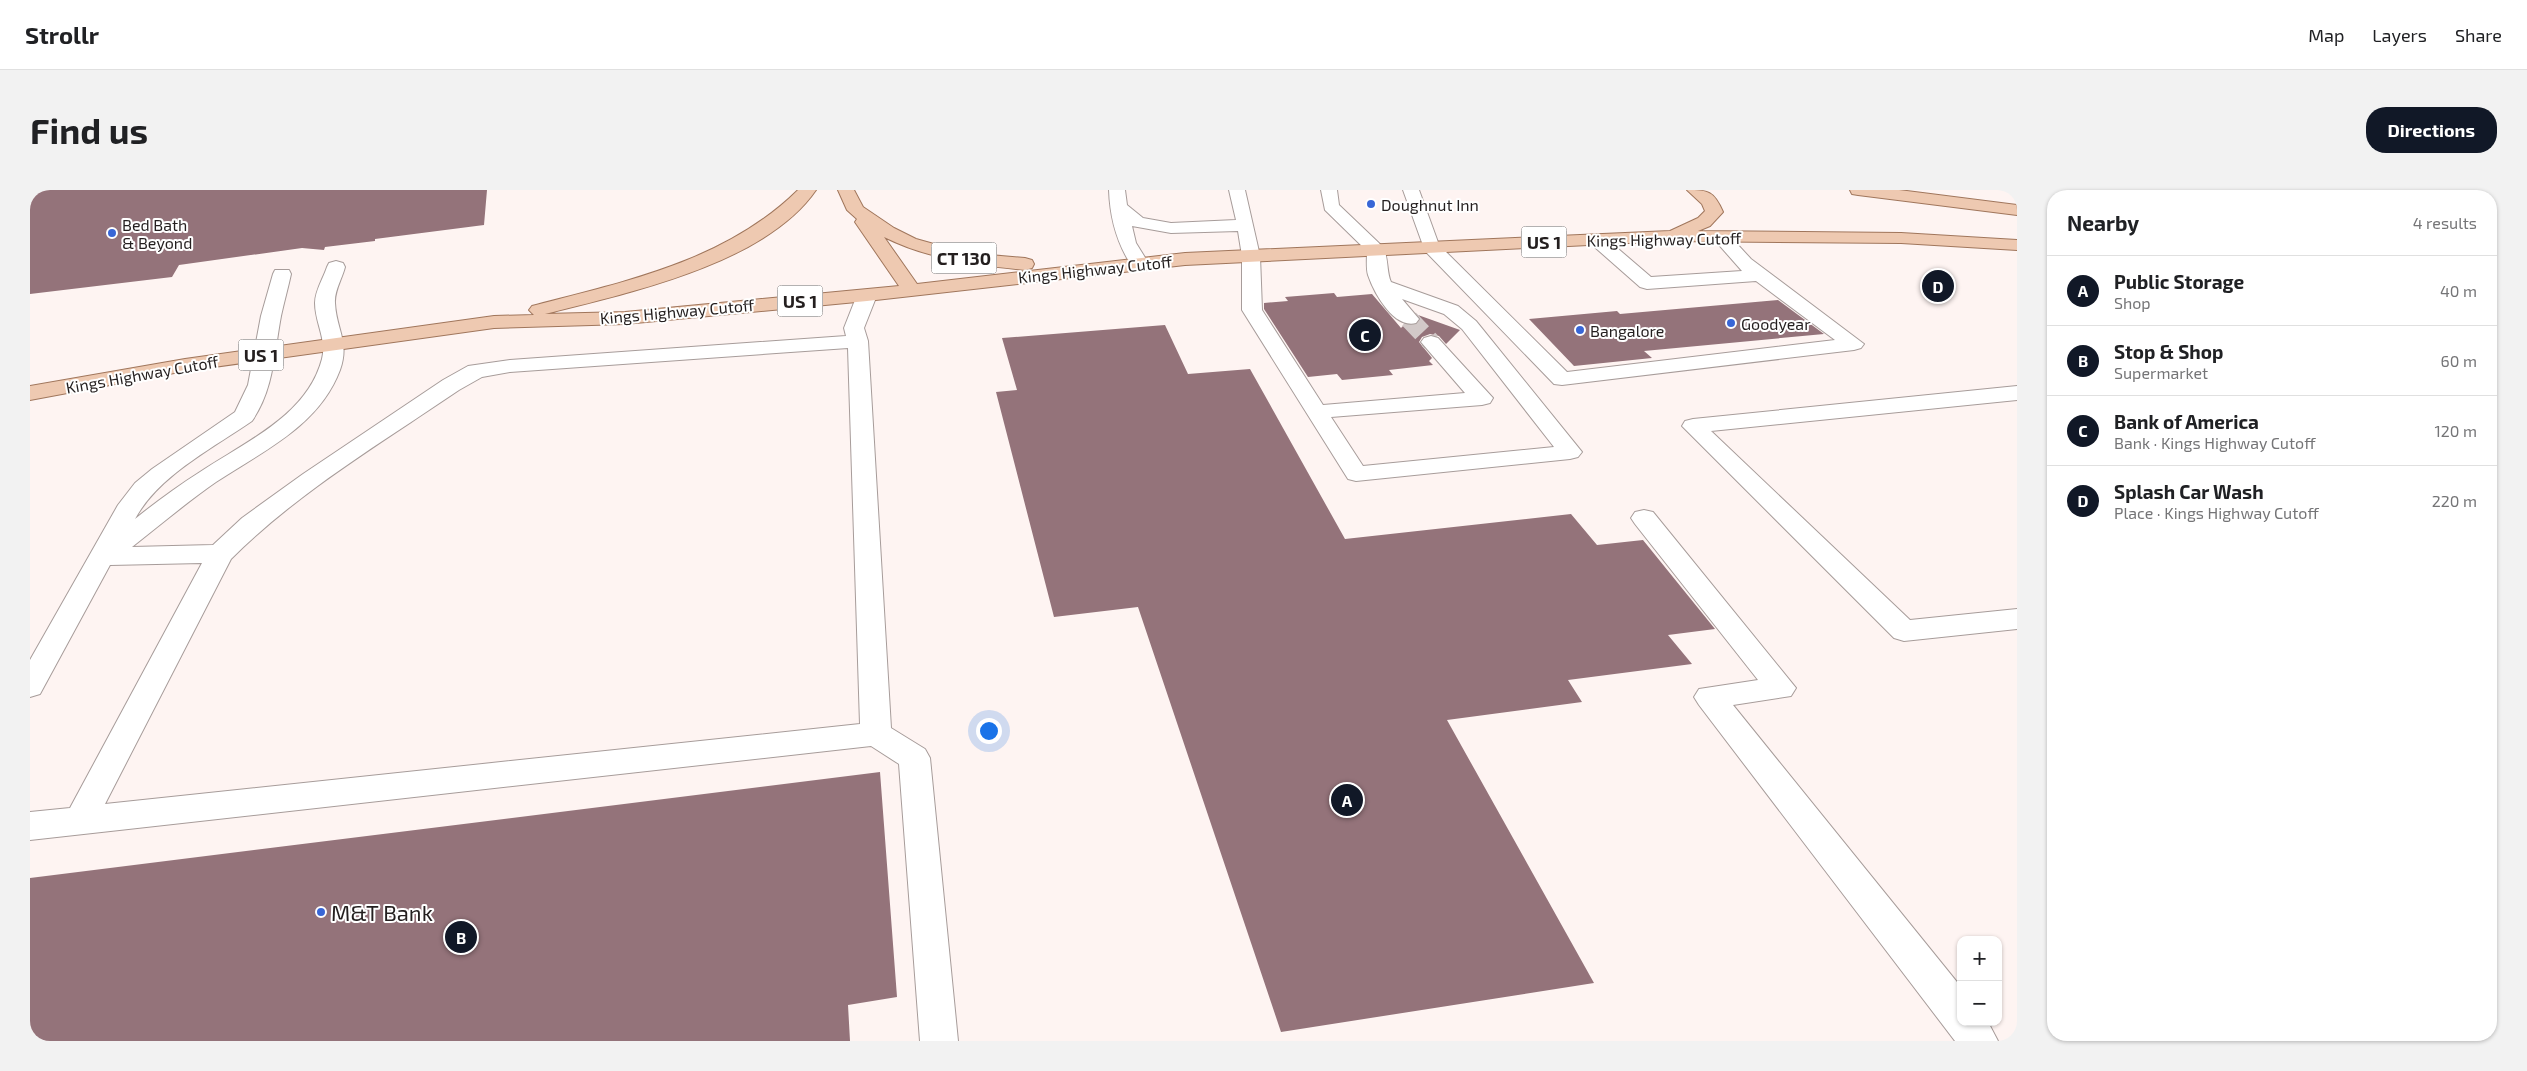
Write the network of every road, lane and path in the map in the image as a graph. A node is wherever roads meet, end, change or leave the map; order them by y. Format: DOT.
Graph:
graph roads {
  1 [pos="808,190"];
  2 [pos="846,190"];
  3 [pos="1237,190"];
  4 [pos="1329,190"];
  5 [pos="1411,190"];
  6 [pos="1695,190"];
  7 [pos="1858,190"];
  8 [pos="1117,198"];
  9 [pos="856,210"];
  10 [pos="2017,210"];
  11 [pos="1246,226"];
  12 [pos="1668,236"];
  13 [pos="1721,237"];
  14 [pos="1596,239"];
  15 [pos="2017,245"];
  16 [pos="1431,248"];
  17 [pos="1376,250"];
  18 [pos="1251,256"];
  19 [pos="1140,264"];
  20 [pos="336,267"];
  21 [pos="1104,267"];
  22 [pos="282,274"];
  23 [pos="1760,275"];
  24 [pos="1383,286"];
  25 [pos="912,290"];
  26 [pos="867,295"];
  27 [pos="1410,319"];
  28 [pos="494,322"];
  29 [pos="858,341"];
  30 [pos="1430,342"];
  31 [pos="336,344"];
  32 [pos="266,354"];
  33 [pos="30,393"];
  34 [pos="2017,393"];
  35 [pos="1316,412"];
  36 [pos="1644,518"];
  37 [pos="220,554"];
  38 [pos="104,556"];
  39 [pos="2017,618"];
  40 [pos="30,686"];
  41 [pos="876,734"];
  42 [pos="80,821"];
  43 [pos="30,826"];
  44 [pos="1957,1012"];
  45 [pos="1967,1026"];
  46 [pos="939,1041"];
  47 [pos="1979,1041"];
  1 -- 28 [label="main road, US 1"];
  2 -- 9 [label="main road, CT 130"];
  3 -- 11 [label="lane"];
  4 -- 17 [label="lane"];
  5 -- 16 [label="lane"];
  6 -- 12 [label="main road"];
  7 -- 10 [label="main road"];
  8 -- 11 [label="lane"];
  8 -- 19 [label="lane"];
  9 -- 21 [label="main road, CT 130"];
  9 -- 25 [label="main road"];
  11 -- 18 [label="lane"];
  12 -- 13 [label="main road, Kings Highway Cutoff / US 1"];
  12 -- 14 [label="main road, Kings Highway Cutoff / US 1"];
  13 -- 15 [label="main road, Kings Highway Cutoff / US 1"];
  13 -- 23 [label="lane"];
  14 -- 16 [label="main road, Kings Highway Cutoff / US 1"];
  14 -- 23 [label="lane"];
  16 -- 17 [label="main road, Kings Highway Cutoff / US 1"];
  16 -- 23 [label="lane"];
  17 -- 18 [label="main road, Kings Highway Cutoff / US 1"];
  17 -- 24 [label="lane"];
  18 -- 19 [label="main road, Kings Highway Cutoff / US 1"];
  18 -- 35 [label="lane"];
  19 -- 21 [label="main road, Kings Highway Cutoff / US 1"];
  20 -- 31 [label="lane"];
  21 -- 25 [label="main road, Kings Highway Cutoff / US 1"];
  22 -- 32 [label="lane"];
  24 -- 27 [label="lane"];
  24 -- 35 [label="lane"];
  25 -- 26 [label="main road, Kings Highway Cutoff / US 1"];
  26 -- 28 [label="main road, Kings Highway Cutoff / US 1"];
  26 -- 29 [label="lane"];
  28 -- 31 [label="main road, Kings Highway Cutoff / US 1"];
  29 -- 37 [label="lane"];
  29 -- 41 [label="lane"];
  30 -- 35 [label="lane"];
  31 -- 32 [label="main road, Kings Highway Cutoff / US 1"];
  31 -- 38 [label="lane"];
  32 -- 33 [label="main road, Kings Highway Cutoff / US 1"];
  32 -- 38 [label="lane"];
  34 -- 39 [label="lane"];
  36 -- 44 [label="lane"];
  37 -- 38 [label="lane"];
  37 -- 42 [label="lane"];
  38 -- 40 [label="lane"];
  41 -- 42 [label="lane"];
  41 -- 46 [label="lane"];
  42 -- 43 [label="lane"];
  45 -- 47 [label="lane"];
}
